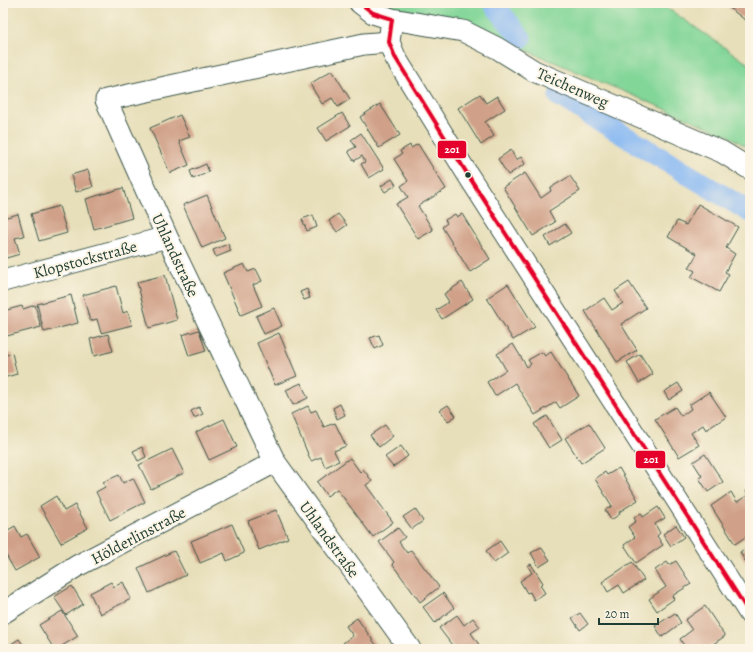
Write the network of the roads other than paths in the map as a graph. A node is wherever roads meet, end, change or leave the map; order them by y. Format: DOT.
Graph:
graph roads {
  1 [pos="360,3"];
  2 [pos="392,19"];
  3 [pos="389,42"];
  4 [pos="750,169"];
  5 [pos="167,237"];
  6 [pos="3,281"];
  7 [pos="275,462"];
  8 [pos="3,613"];
  9 [pos="750,614"];
  10 [pos="410,649"];
  1 -- 2 [label="street, Teichenweg"];
  2 -- 3 [label="street"];
  2 -- 4 [label="street, Teichenweg"];
  3 -- 5 [label="street, Uhlandstraße"];
  3 -- 9 [label="street"];
  5 -- 6 [label="street, Klopstockstraße"];
  5 -- 7 [label="street, Uhlandstraße"];
  7 -- 8 [label="street, Hölderlinstraße"];
  7 -- 10 [label="street, Uhlandstraße"];
}
